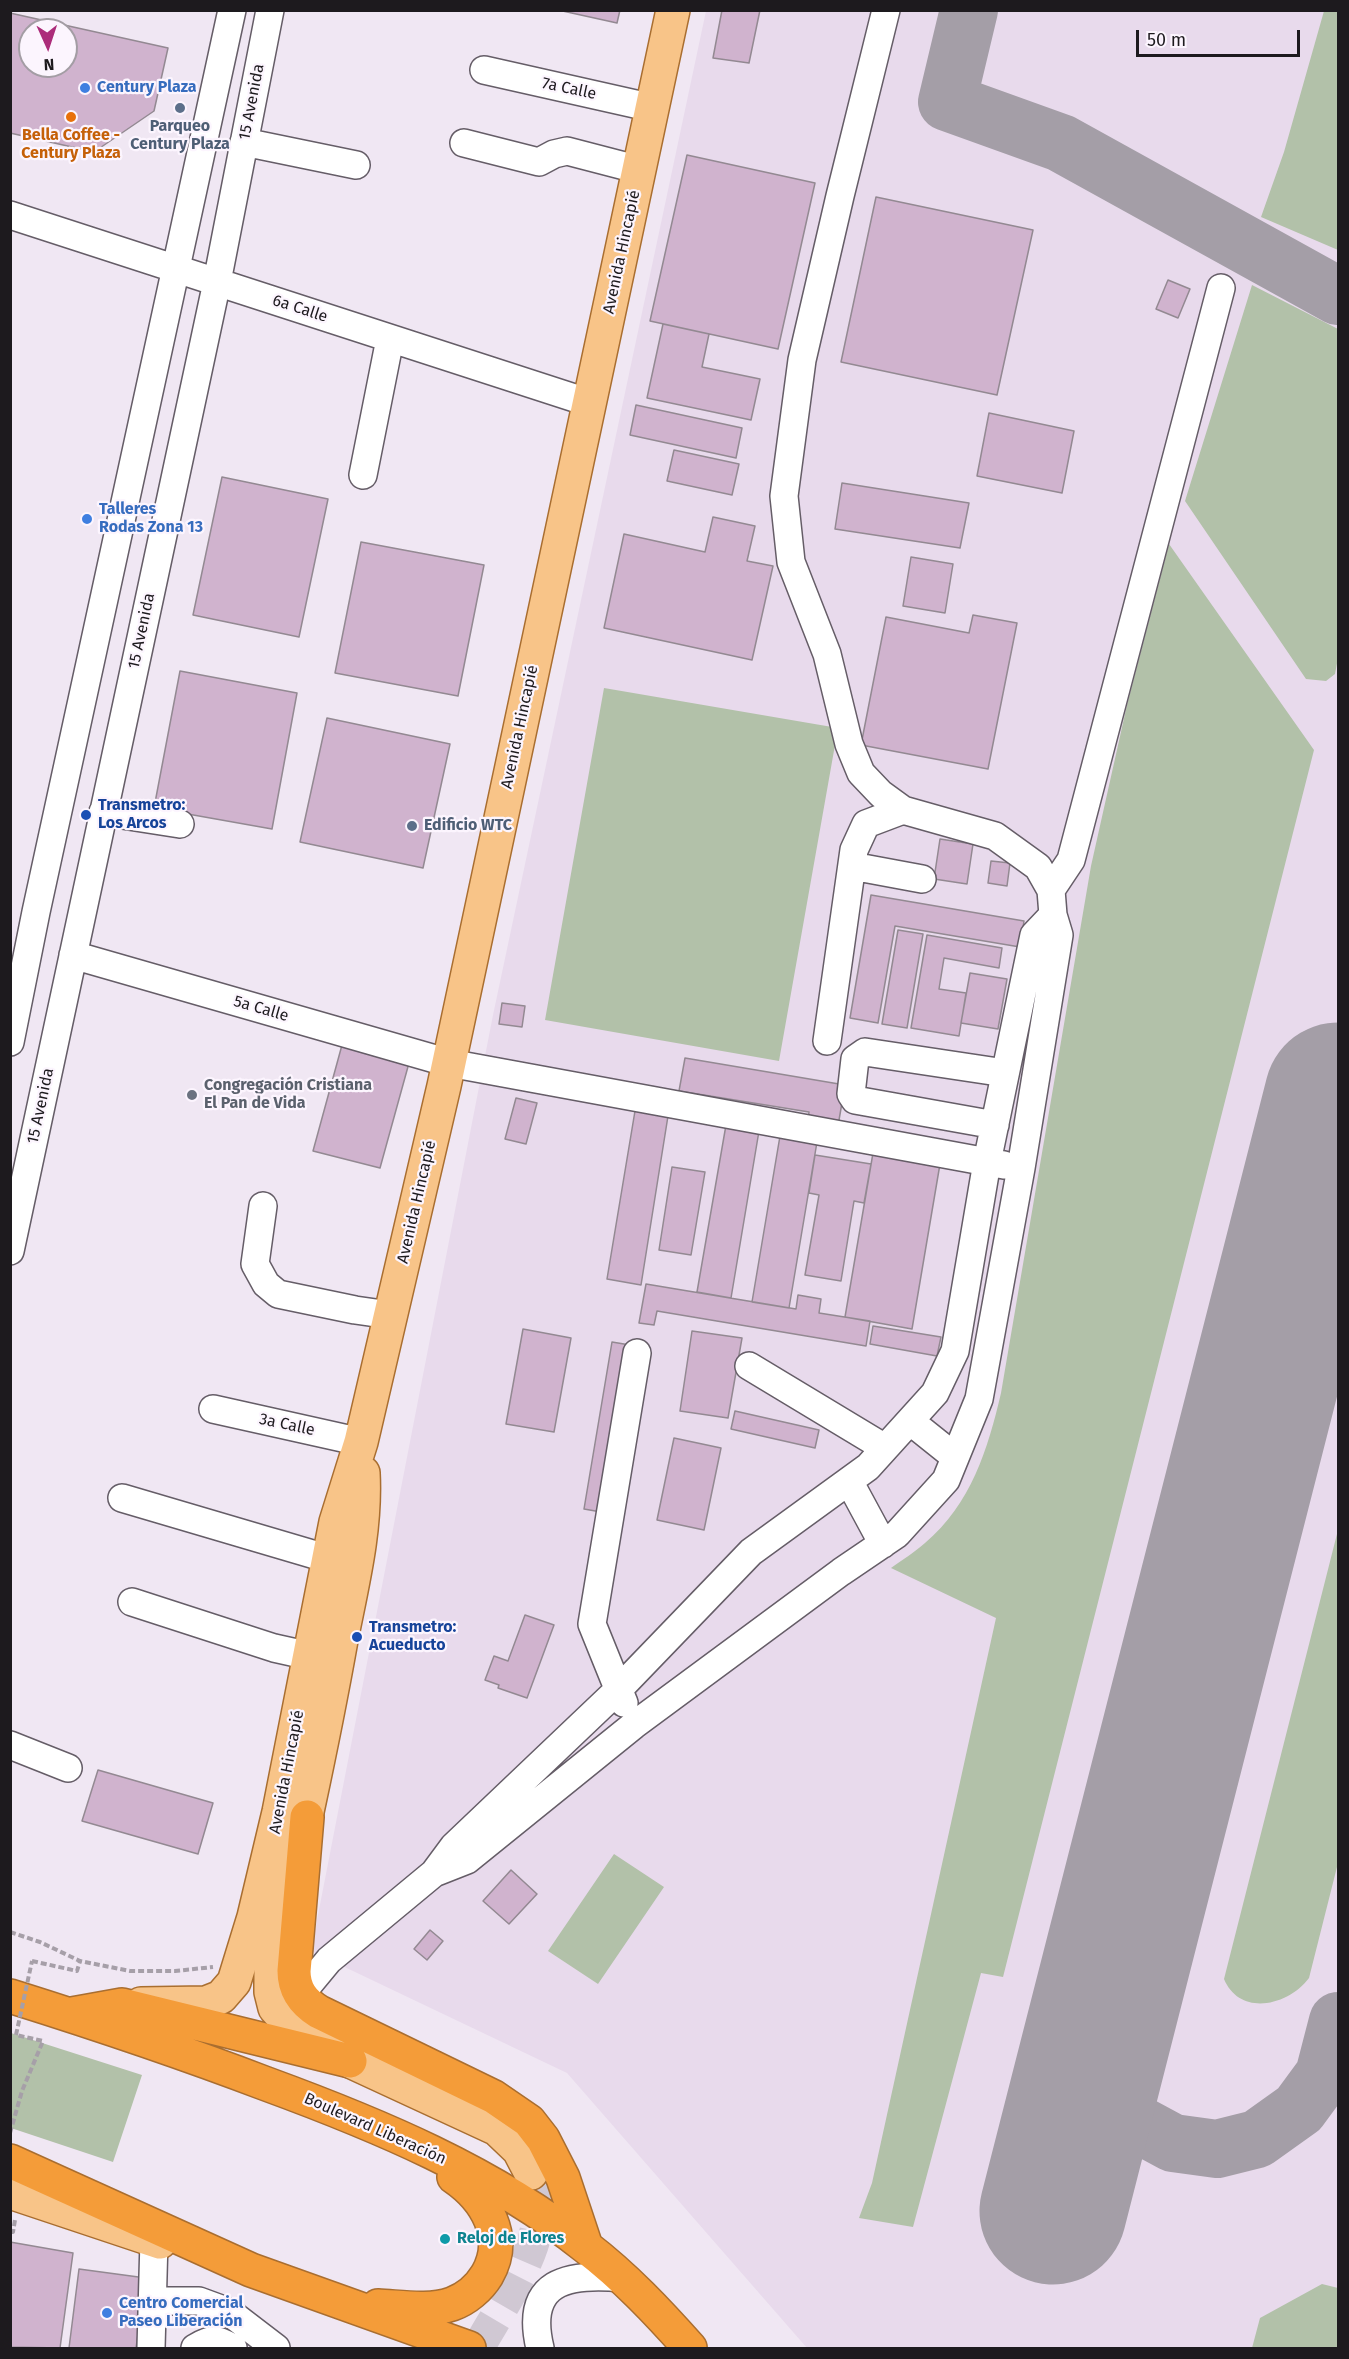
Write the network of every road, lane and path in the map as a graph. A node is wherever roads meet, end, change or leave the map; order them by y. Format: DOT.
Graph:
graph roads {
  1 [pos="232,10"];
  2 [pos="270,10"];
  3 [pos="673,10"];
  4 [pos="886,10"];
  5 [pos="484,70"];
  6 [pos="653,108"];
  7 [pos="244,142"];
  8 [pos="464,143"];
  9 [pos="356,165"];
  10 [pos="640,170"];
  11 [pos="10,216"];
  12 [pos="176,269"];
  13 [pos="217,282"];
  14 [pos="1221,288"];
  15 [pos="390,339"];
  16 [pos="590,403"];
  17 [pos="363,475"];
  18 [pos="903,810"];
  19 [pos="103,812"];
  20 [pos="180,824"];
  21 [pos="852,866"];
  22 [pos="922,879"];
  23 [pos="1052,903"];
  24 [pos="21,939"];
  25 [pos="73,955"];
  26 [pos="11,1036"];
  27 [pos="827,1041"];
  28 [pos="449,1063"];
  29 [pos="1005,1073"];
  30 [pos="995,1125"];
  31 [pos="987,1162"];
  32 [pos="1021,1168"];
  33 [pos="263,1206"];
  34 [pos="10,1251"];
  35 [pos="390,1316"];
  36 [pos="637,1353"];
  37 [pos="749,1366"];
  38 [pos="213,1409"];
  39 [pos="910,1421"];
  40 [pos="361,1442"];
  41 [pos="885,1448"];
  42 [pos="955,1457"];
  43 [pos="849,1481"];
  44 [pos="123,1498"];
  45 [pos="883,1544"];
  46 [pos="329,1559"];
  47 [pos="132,1602"];
  48 [pos="310,1656"];
  49 [pos="618,1690"];
  50 [pos="634,1725"];
  51 [pos="10,1745"];
  52 [pos="68,1768"];
  53 [pos="307,1817"];
  54 [pos="434,1873"];
  55 [pos="10,1932"];
  56 [pos="80,1960"];
  57 [pos="240,1968"];
  58 [pos="300,1995"];
  59 [pos="10,1996"];
  60 [pos="122,2005"];
  61 [pos="70,2015"];
  62 [pos="350,2061"];
  63 [pos="388,2132"];
  64 [pos="10,2133"];
  65 [pos="10,2161"];
  66 [pos="531,2173"];
  67 [pos="13,2204"];
  68 [pos="10,2232"];
  69 [pos="154,2240"];
  70 [pos="586,2247"];
  71 [pos="251,2270"];
  72 [pos="622,2278"];
  73 [pos="153,2301"];
  74 [pos="346,2305"];
  75 [pos="462,2348"];
  76 [pos="152,2349"];
  77 [pos="195,2349"];
  78 [pos="233,2349"];
  79 [pos="276,2349"];
  80 [pos="540,2349"];
  81 [pos="690,2349"];
  1 -- 12 [label="street"];
  2 -- 7 [label="street, 15 Avenida"];
  3 -- 6 [label="main road, Avenida Hincapié"];
  4 -- 18 [label="street"];
  5 -- 6 [label="street, 7a Calle"];
  6 -- 10 [label="main road, Avenida Hincapié"];
  7 -- 9 [label="street"];
  7 -- 13 [label="street, 15 Avenida"];
  8 -- 10 [label="street"];
  10 -- 16 [label="main road, Avenida Hincapié"];
  11 -- 12 [label="street, 6a Calle"];
  12 -- 13 [label="street, 6a Calle"];
  12 -- 24 [label="street"];
  13 -- 15 [label="street, 6a Calle"];
  13 -- 19 [label="street, 15 Avenida"];
  14 -- 23 [label="street"];
  15 -- 16 [label="street, 6a Calle"];
  15 -- 17 [label="street"];
  16 -- 28 [label="main road, Avenida Hincapié"];
  18 -- 21 [label="street"];
  18 -- 23 [label="street"];
  19 -- 20 [label="street"];
  19 -- 25 [label="street, 15 Avenida"];
  21 -- 22 [label="street"];
  21 -- 27 [label="street"];
  23 -- 29 [label="street"];
  23 -- 32 [label="street"];
  24 -- 26 [label="street"];
  25 -- 28 [label="street, 5a Calle"];
  25 -- 34 [label="street, 15 Avenida"];
  28 -- 31 [label="street, 5a Calle"];
  28 -- 35 [label="main road, Avenida Hincapié"];
  29 -- 30 [label="street"];
  29 -- 30 [label="street"];
  30 -- 31 [label="street"];
  31 -- 32 [label="street, 5a Calle"];
  31 -- 39 [label="street"];
  32 -- 42 [label="street"];
  33 -- 35 [label="street"];
  35 -- 40 [label="main road, Avenida Hincapié"];
  36 -- 49 [label="street"];
  37 -- 41 [label="street"];
  38 -- 40 [label="street, 3a Calle"];
  39 -- 41 [label="street"];
  39 -- 42 [label="street"];
  40 -- 46 [label="main road, Avenida Hincapié"];
  40 -- 53 [label="main road, Avenida Hincapié"];
  41 -- 43 [label="street"];
  42 -- 45 [label="street"];
  43 -- 45 [label="street"];
  43 -- 49 [label="street"];
  44 -- 46 [label="street"];
  45 -- 50 [label="street"];
  46 -- 48 [label="main road, Avenida Hincapié"];
  47 -- 48 [label="street"];
  48 -- 57 [label="main road, Avenida Hincapié"];
  49 -- 50 [label="street"];
  49 -- 54 [label="street"];
  50 -- 54 [label="street"];
  51 -- 52 [label="street"];
  53 -- 58 [label="highway"];
  53 -- 62 [label="main road, Avenida Hincapié"];
  54 -- 58 [label="street"];
  55 -- 56 [label="path"];
  56 -- 57 [label="path"];
  56 -- 64 [label="path, bridge"];
  57 -- 60 [label="main road, Avenida Hincapié"];
  58 -- 70 [label="highway"];
  59 -- 61 [label="highway, Boulevard Liberación"];
  60 -- 61 [label="highway"];
  60 -- 62 [label="highway"];
  61 -- 63 [label="highway, Boulevard Liberación"];
  62 -- 66 [label="main road, Avenida Hincapié"];
  63 -- 70 [label="highway, Boulevard Liberación"];
  63 -- 74 [label="highway"];
  65 -- 71 [label="highway"];
  67 -- 68 [label="path"];
  67 -- 69 [label="main road"];
  69 -- 71 [label="main road"];
  69 -- 73 [label="street"];
  70 -- 72 [label="highway, Boulevard Liberación"];
  71 -- 74 [label="highway"];
  72 -- 80 [label="street"];
  72 -- 81 [label="highway, Boulevard Liberación"];
  73 -- 76 [label="street"];
  73 -- 79 [label="street"];
  74 -- 75 [label="highway"];
  77 -- 78 [label="street"];
}
